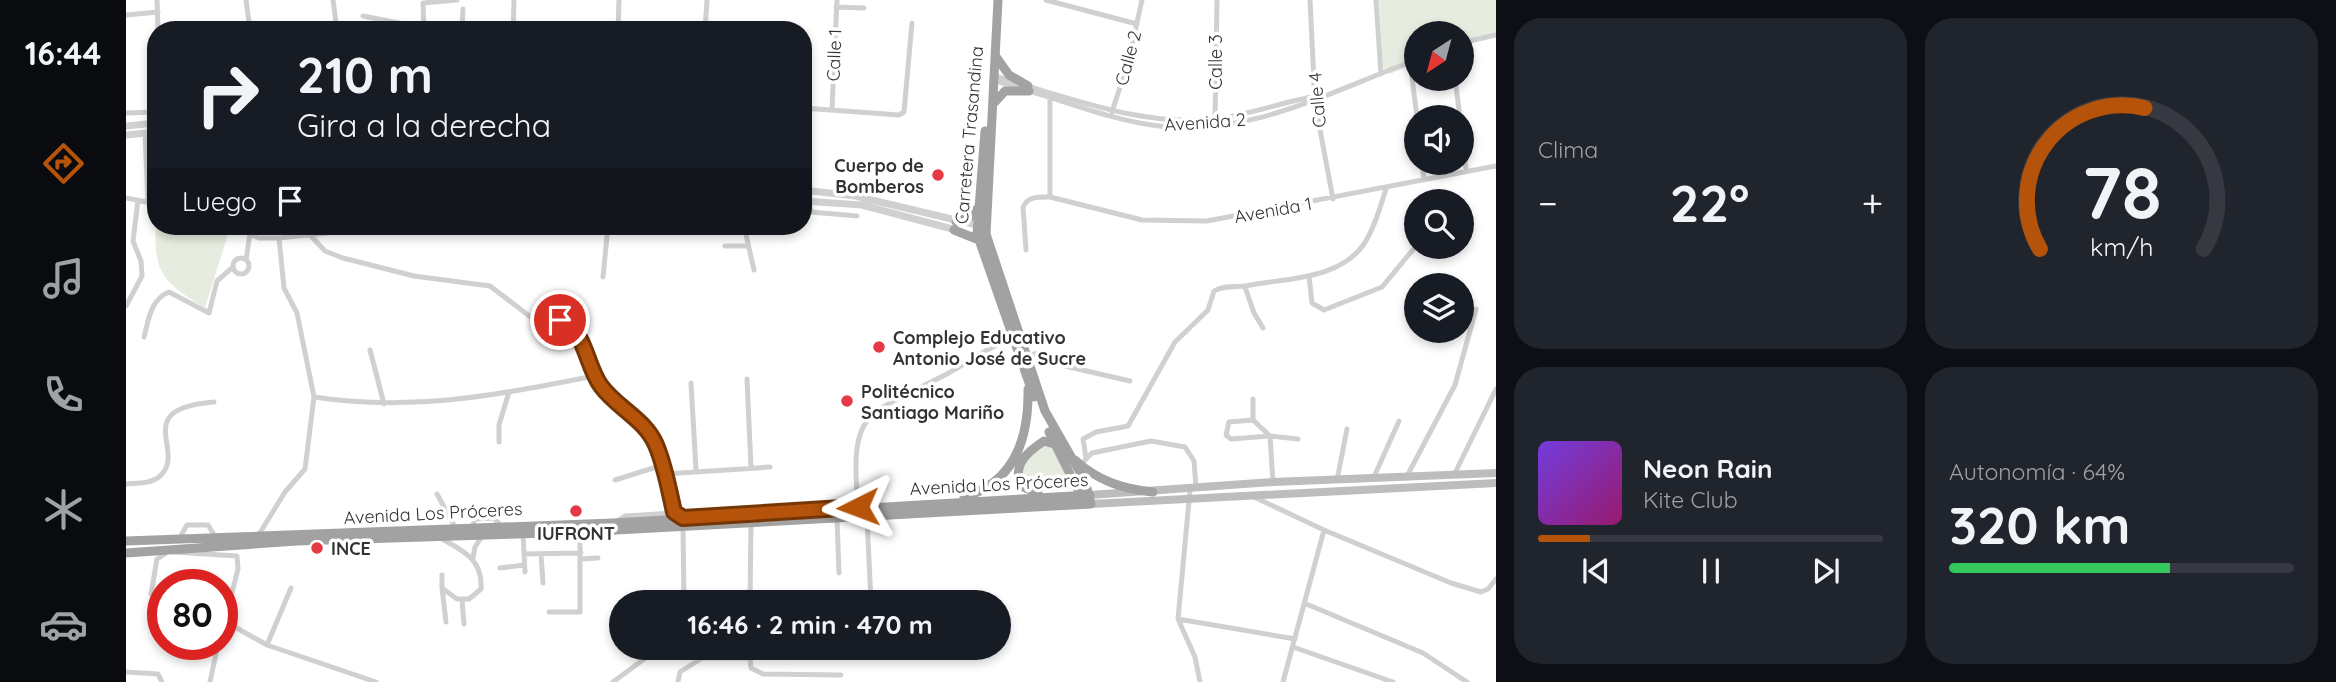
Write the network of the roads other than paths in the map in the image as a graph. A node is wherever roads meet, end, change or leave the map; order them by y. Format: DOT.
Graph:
graph roads {
  1 [pos="157,0"];
  2 [pos="246,0"];
  3 [pos="333,0"];
  4 [pos="457,0"];
  5 [pos="514,0"];
  6 [pos="619,0"];
  7 [pos="707,0"];
  8 [pos="998,0"];
  9 [pos="1046,0"];
  10 [pos="1142,0"];
  11 [pos="1217,0"];
  12 [pos="1310,0"];
  13 [pos="1376,0"];
  14 [pos="423,1"];
  15 [pos="836,3"];
  16 [pos="864,8"];
  17 [pos="463,9"];
  18 [pos="158,12"];
  19 [pos="126,15"];
  20 [pos="363,16"];
  21 [pos="158,21"];
  22 [pos="249,21"];
  23 [pos="336,21"];
  24 [pos="386,21"];
  25 [pos="424,21"];
  26 [pos="462,21"];
  27 [pos="513,21"];
  28 [pos="618,21"];
  29 [pos="706,21"];
  30 [pos="912,23"];
  31 [pos="1137,24"];
  32 [pos="1496,36"];
  33 [pos="1474,40"];
  34 [pos="996,58"];
  35 [pos="1404,65"];
  36 [pos="1381,74"];
  37 [pos="992,77"];
  38 [pos="1028,89"];
  39 [pos="1050,97"];
  40 [pos="1315,99"];
  41 [pos="812,108"];
  42 [pos="992,108"];
  43 [pos="832,109"];
  44 [pos="147,112"];
  45 [pos="126,113"];
  46 [pos="1112,113"];
  47 [pos="1215,122"];
  48 [pos="147,124"];
  49 [pos="126,126"];
  50 [pos="145,133"];
  51 [pos="126,135"];
  52 [pos="1496,166"];
  53 [pos="1474,168"];
  54 [pos="1423,175"];
  55 [pos="1443,175"];
  56 [pos="147,179"];
  57 [pos="1424,180"];
  58 [pos="1386,189"];
  59 [pos="812,191"];
  60 [pos="1050,197"];
  61 [pos="126,198"];
  62 [pos="1333,199"];
  63 [pos="138,200"];
  64 [pos="812,201"];
  65 [pos="147,202"];
  66 [pos="978,207"];
  67 [pos="812,212"];
  68 [pos="856,216"];
  69 [pos="955,226"];
  70 [pos="980,232"];
  71 [pos="251,235"];
  72 [pos="319,235"];
  73 [pos="607,235"];
  74 [pos="746,235"];
  75 [pos="311,236"];
  76 [pos="279,238"];
  77 [pos="725,246"];
  78 [pos="748,246"];
  79 [pos="1026,250"];
  80 [pos="1405,259"];
  81 [pos="246,260"];
  82 [pos="233,267"];
  83 [pos="754,270"];
  84 [pos="603,276"];
  85 [pos="1309,276"];
  86 [pos="1245,287"];
  87 [pos="126,303"];
  88 [pos="1476,309"];
  89 [pos="1263,328"];
  90 [pos="144,337"];
  91 [pos="1017,337"];
  92 [pos="370,350"];
  93 [pos="1028,361"];
  94 [pos="594,376"];
  95 [pos="747,379"];
  96 [pos="1028,381"];
  97 [pos="1130,381"];
  98 [pos="691,383"];
  99 [pos="1496,389"];
  100 [pos="509,392"];
  101 [pos="314,397"];
  102 [pos="1253,399"];
  103 [pos="214,402"];
  104 [pos="384,404"];
  105 [pos="1253,420"];
  106 [pos="1399,421"];
  107 [pos="1347,429"];
  108 [pos="1270,436"];
  109 [pos="1297,439"];
  110 [pos="499,442"];
  111 [pos="1054,444"];
  112 [pos="1066,451"];
  113 [pos="1084,462"];
  114 [pos="663,465"];
  115 [pos="770,467"];
  116 [pos="751,468"];
  117 [pos="696,469"];
  118 [pos="1496,473"];
  119 [pos="666,474"];
  120 [pos="1454,475"];
  121 [pos="1406,478"];
  122 [pos="615,480"];
  123 [pos="1373,480"];
  124 [pos="1337,481"];
  125 [pos="1273,482"];
  126 [pos="1496,483"];
  127 [pos="126,484"];
  128 [pos="1153,492"];
  129 [pos="1192,493"];
  130 [pos="437,494"];
  131 [pos="1249,495"];
  132 [pos="1050,496"];
  133 [pos="1087,499"];
  134 [pos="950,501"];
  135 [pos="858,507"];
  136 [pos="674,512"];
  137 [pos="867,518"];
  138 [pos="837,519"];
  139 [pos="683,522"];
  140 [pos="613,523"];
  141 [pos="751,523"];
  142 [pos="456,529"];
  143 [pos="1324,530"];
  144 [pos="580,532"];
  145 [pos="523,534"];
  146 [pos="258,536"];
  147 [pos="483,536"];
  148 [pos="438,537"];
  149 [pos="126,541"];
  150 [pos="456,547"];
  151 [pos="475,547"];
  152 [pos="173,551"];
  153 [pos="126,553"];
  154 [pos="524,554"];
  155 [pos="541,554"];
  156 [pos="580,556"];
  157 [pos="473,558"];
  158 [pos="598,558"];
  159 [pos="500,568"];
  160 [pos="155,569"];
  161 [pos="238,572"];
  162 [pos="839,573"];
  163 [pos="442,575"];
  164 [pos="1496,579"];
  165 [pos="543,583"];
  166 [pos="291,588"];
  167 [pos="442,588"];
  168 [pos="684,590"];
  169 [pos="750,590"];
  170 [pos="870,590"];
  171 [pos="462,600"];
  172 [pos="1304,603"];
  173 [pos="549,612"];
  174 [pos="1178,619"];
  175 [pos="446,622"];
  176 [pos="464,624"];
  177 [pos="238,629"];
  178 [pos="1295,639"];
  179 [pos="267,645"];
  180 [pos="1293,647"];
  181 [pos="215,660"];
  182 [pos="643,660"];
  183 [pos="699,660"];
  184 [pos="749,660"];
  185 [pos="126,672"];
  186 [pos="841,675"];
  187 [pos="162,682"];
  188 [pos="210,682"];
  189 [pos="376,682"];
  190 [pos="613,682"];
  191 [pos="678,682"];
  192 [pos="1200,682"];
  193 [pos="1283,682"];
  194 [pos="1393,682"];
  195 [pos="1467,682"];
  1 -- 18 [label="street"];
  2 -- 22 [label="street"];
  3 -- 23 [label="street"];
  4 -- 14 [label="street"];
  5 -- 27 [label="street"];
  6 -- 28 [label="street"];
  7 -- 29 [label="street"];
  8 -- 34 [label="highway, Carretera Trasandina"];
  8 -- 37 [label="highway, Carretera Trasandina"];
  9 -- 31 [label="street"];
  10 -- 31 [label="street, Calle 2"];
  11 -- 47 [label="street, Calle 3"];
  12 -- 40 [label="street, Calle 4"];
  13 -- 36 [label="street"];
  14 -- 25 [label="street"];
  15 -- 16 [label="street"];
  15 -- 43 [label="street, Calle 1"];
  17 -- 26 [label="street"];
  18 -- 19 [label="street"];
  18 -- 21 [label="street"];
  20 -- 24 [label="street"];
  30 -- 43 [label="street"];
  31 -- 46 [label="street, Calle 2"];
  32 -- 33 [label="street"];
  34 -- 37 [label="highway, Carretera Trasandina"];
  34 -- 38 [label="highway"];
  35 -- 36 [label="street"];
  36 -- 40 [label="street"];
  37 -- 38 [label="street"];
  37 -- 42 [label="highway, Carretera Trasandina"];
  37 -- 66 [label="highway, Carretera Trasandina"];
  38 -- 39 [label="street"];
  38 -- 42 [label="highway"];
  38 -- 46 [label="street"];
  39 -- 46 [label="street"];
  39 -- 60 [label="street"];
  40 -- 47 [label="street"];
  40 -- 62 [label="street, Calle 4"];
  41 -- 43 [label="street"];
  42 -- 70 [label="highway, Carretera Trasandina"];
  44 -- 45 [label="street"];
  46 -- 47 [label="street"];
  48 -- 49 [label="street"];
  50 -- 51 [label="street"];
  50 -- 56 [label="street"];
  52 -- 53 [label="street, Avenida 1"];
  54 -- 57 [label="street"];
  55 -- 57 [label="street, Avenida 1"];
  57 -- 58 [label="street, Avenida 1"];
  58 -- 62 [label="street, Avenida 1"];
  58 -- 85 [label="street"];
  59 -- 69 [label="street"];
  60 -- 62 [label="street, Avenida 1"];
  60 -- 79 [label="street"];
  61 -- 63 [label="street"];
  63 -- 65 [label="street"];
  63 -- 87 [label="street"];
  64 -- 69 [label="street"];
  66 -- 69 [label="highway"];
  66 -- 70 [label="highway, Carretera Trasandina"];
  67 -- 68 [label="street"];
  69 -- 70 [label="highway"];
  69 -- 70 [label="street"];
  70 -- 91 [label="highway, Carretera Trasandina"];
  71 -- 76 [label="street"];
  71 -- 81 [label="street"];
  72 -- 75 [label="street"];
  73 -- 84 [label="street"];
  74 -- 78 [label="street"];
  75 -- 76 [label="street"];
  75 -- 94 [label="street"];
  76 -- 101 [label="street"];
  77 -- 78 [label="street"];
  78 -- 83 [label="street"];
  80 -- 85 [label="street"];
  81 -- 82 [label="street"];
  81 -- 82 [label="street"];
  82 -- 90 [label="street"];
  85 -- 86 [label="street"];
  86 -- 89 [label="street"];
  86 -- 113 [label="street"];
  88 -- 121 [label="street"];
  91 -- 93 [label="highway, Carretera Trasandina"];
  91 -- 96 [label="highway, Carretera Trasandina"];
  91 -- 135 [label="street"];
  92 -- 104 [label="street"];
  93 -- 97 [label="street"];
  93 -- 112 [label="highway, Carretera Trasandina"];
  94 -- 100 [label="street"];
  94 -- 114 [label="street"];
  95 -- 116 [label="street"];
  96 -- 111 [label="highway, Carretera Trasandina"];
  96 -- 134 [label="highway"];
  98 -- 117 [label="street"];
  99 -- 120 [label="street"];
  100 -- 104 [label="street"];
  100 -- 110 [label="street"];
  101 -- 104 [label="street"];
  101 -- 146 [label="street"];
  102 -- 105 [label="street"];
  103 -- 127 [label="street"];
  105 -- 108 [label="street"];
  105 -- 108 [label="street"];
  106 -- 123 [label="street"];
  107 -- 124 [label="street"];
  108 -- 109 [label="street"];
  108 -- 125 [label="street"];
  111 -- 132 [label="highway"];
  111 -- 133 [label="highway, Carretera Trasandina"];
  112 -- 113 [label="highway"];
  112 -- 133 [label="highway, Carretera Trasandina"];
  113 -- 128 [label="highway"];
  113 -- 129 [label="street"];
  114 -- 119 [label="street"];
  114 -- 122 [label="street"];
  115 -- 116 [label="street"];
  116 -- 117 [label="street"];
  117 -- 119 [label="street"];
  118 -- 120 [label="main road, Avenida Los Próceres"];
  119 -- 136 [label="street"];
  120 -- 121 [label="main road, Avenida Los Próceres"];
  121 -- 123 [label="main road, Avenida Los Próceres"];
  123 -- 124 [label="main road, Avenida Los Próceres"];
  124 -- 125 [label="main road, Avenida Los Próceres"];
  125 -- 129 [label="main road, Avenida Los Próceres"];
  126 -- 131 [label="main road, Avenida Los Próceres"];
  128 -- 129 [label="main road, Avenida Los Próceres"];
  128 -- 133 [label="main road, Avenida Los Próceres"];
  129 -- 131 [label="main road, Avenida Los Próceres"];
  129 -- 133 [label="main road, Avenida Los Próceres"];
  129 -- 174 [label="street"];
  130 -- 142 [label="street"];
  131 -- 143 [label="street"];
  132 -- 133 [label="highway, Avenida Los Próceres"];
  132 -- 134 [label="highway, Avenida Los Próceres"];
  133 -- 137 [label="highway, Avenida Los Próceres"];
  134 -- 135 [label="highway, Avenida Los Próceres"];
  135 -- 139 [label="highway, Avenida Los Próceres"];
  136 -- 139 [label="street"];
  136 -- 140 [label="street"];
  137 -- 138 [label="highway, Avenida Los Próceres"];
  137 -- 170 [label="street"];
  138 -- 141 [label="highway, Avenida Los Próceres"];
  138 -- 162 [label="street"];
  139 -- 140 [label="highway, Avenida Los Próceres"];
  139 -- 141 [label="highway, Avenida Los Próceres"];
  139 -- 144 [label="highway, Avenida Los Próceres"];
  139 -- 168 [label="street"];
  140 -- 142 [label="highway, Avenida Los Próceres"];
  141 -- 169 [label="street"];
  142 -- 146 [label="highway, Avenida Los Próceres"];
  143 -- 164 [label="street"];
  143 -- 172 [label="street"];
  144 -- 145 [label="highway, Avenida Los Próceres"];
  144 -- 156 [label="street"];
  145 -- 147 [label="highway, Avenida Los Próceres"];
  145 -- 154 [label="street"];
  146 -- 149 [label="highway, Avenida Los Próceres"];
  147 -- 148 [label="highway, Avenida Los Próceres"];
  147 -- 151 [label="street"];
  148 -- 150 [label="street"];
  148 -- 152 [label="highway, Avenida Los Próceres"];
  150 -- 151 [label="street"];
  150 -- 157 [label="street"];
  151 -- 157 [label="street"];
  152 -- 153 [label="highway, Avenida Los Próceres"];
  152 -- 160 [label="street"];
  152 -- 161 [label="street"];
  154 -- 155 [label="street"];
  154 -- 159 [label="street"];
  155 -- 156 [label="street"];
  155 -- 165 [label="street"];
  156 -- 158 [label="street"];
  156 -- 173 [label="street"];
  157 -- 171 [label="street"];
  163 -- 167 [label="street"];
  166 -- 179 [label="street"];
  167 -- 171 [label="street"];
  167 -- 175 [label="street"];
  171 -- 176 [label="street"];
  172 -- 178 [label="street"];
  172 -- 195 [label="street"];
  174 -- 178 [label="street"];
  174 -- 192 [label="street"];
  177 -- 179 [label="street"];
  178 -- 180 [label="street"];
  179 -- 189 [label="street"];
  180 -- 193 [label="street"];
  180 -- 194 [label="street"];
  181 -- 188 [label="street"];
  182 -- 190 [label="street"];
  183 -- 191 [label="street"];
  184 -- 186 [label="street"];
  185 -- 187 [label="street"];
}
